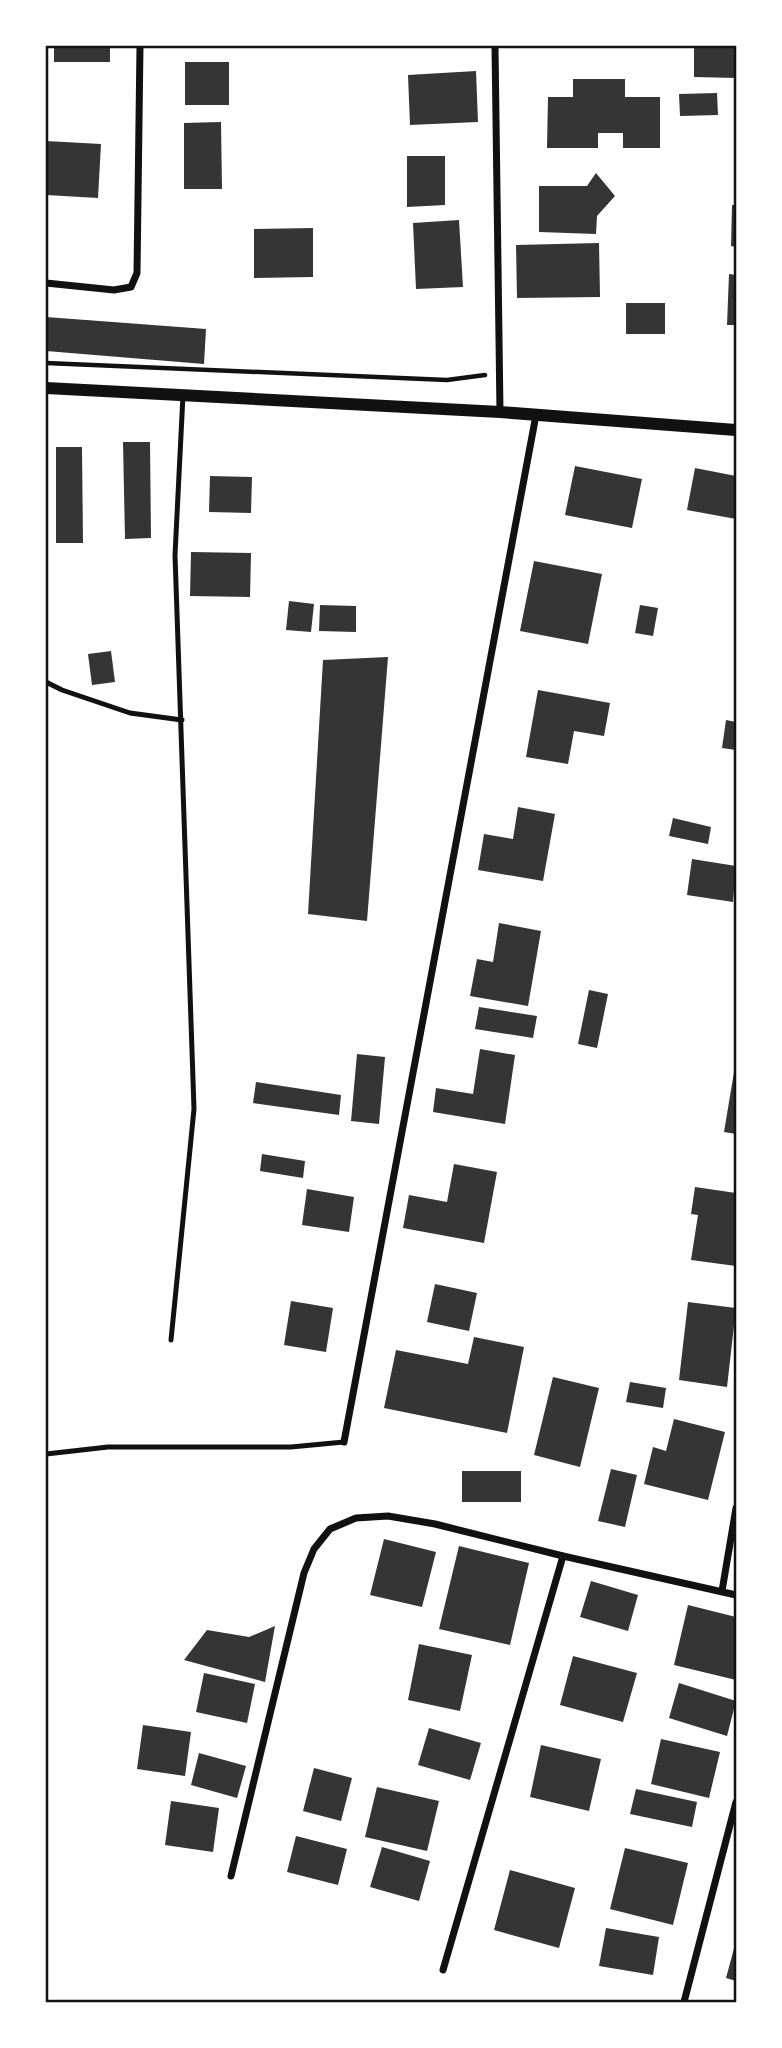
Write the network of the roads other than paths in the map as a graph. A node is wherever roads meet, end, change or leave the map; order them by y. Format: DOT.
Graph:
graph roads {
  1 [pos="140,46"];
  2 [pos="495,46"];
  3 [pos="46,283"];
  4 [pos="46,388"];
  5 [pos="183,395"];
  6 [pos="500,412"];
  7 [pos="536,415"];
  8 [pos="737,430"];
  9 [pos="46,682"];
  10 [pos="181,720"];
  11 [pos="171,1340"];
  12 [pos="344,1442"];
  13 [pos="46,1454"];
  14 [pos="737,1508"];
  15 [pos="563,1556"];
  16 [pos="722,1591"];
  17 [pos="737,1595"];
  18 [pos="737,1802"];
  19 [pos="231,1877"];
  20 [pos="443,1970"];
  21 [pos="684,2003"];
  1 -- 3 [label="street"];
  2 -- 6 [label="street"];
  4 -- 5 [label="street"];
  5 -- 6 [label="street"];
  5 -- 10 [label="lane"];
  6 -- 7 [label="street"];
  7 -- 8 [label="street"];
  7 -- 12 [label="street"];
  9 -- 10 [label="lane"];
  10 -- 11 [label="lane"];
  12 -- 13 [label="lane"];
  14 -- 16 [label="street"];
  15 -- 16 [label="street"];
  15 -- 19 [label="street"];
  15 -- 20 [label="street"];
  16 -- 17 [label="street"];
  18 -- 21 [label="street"];
}
